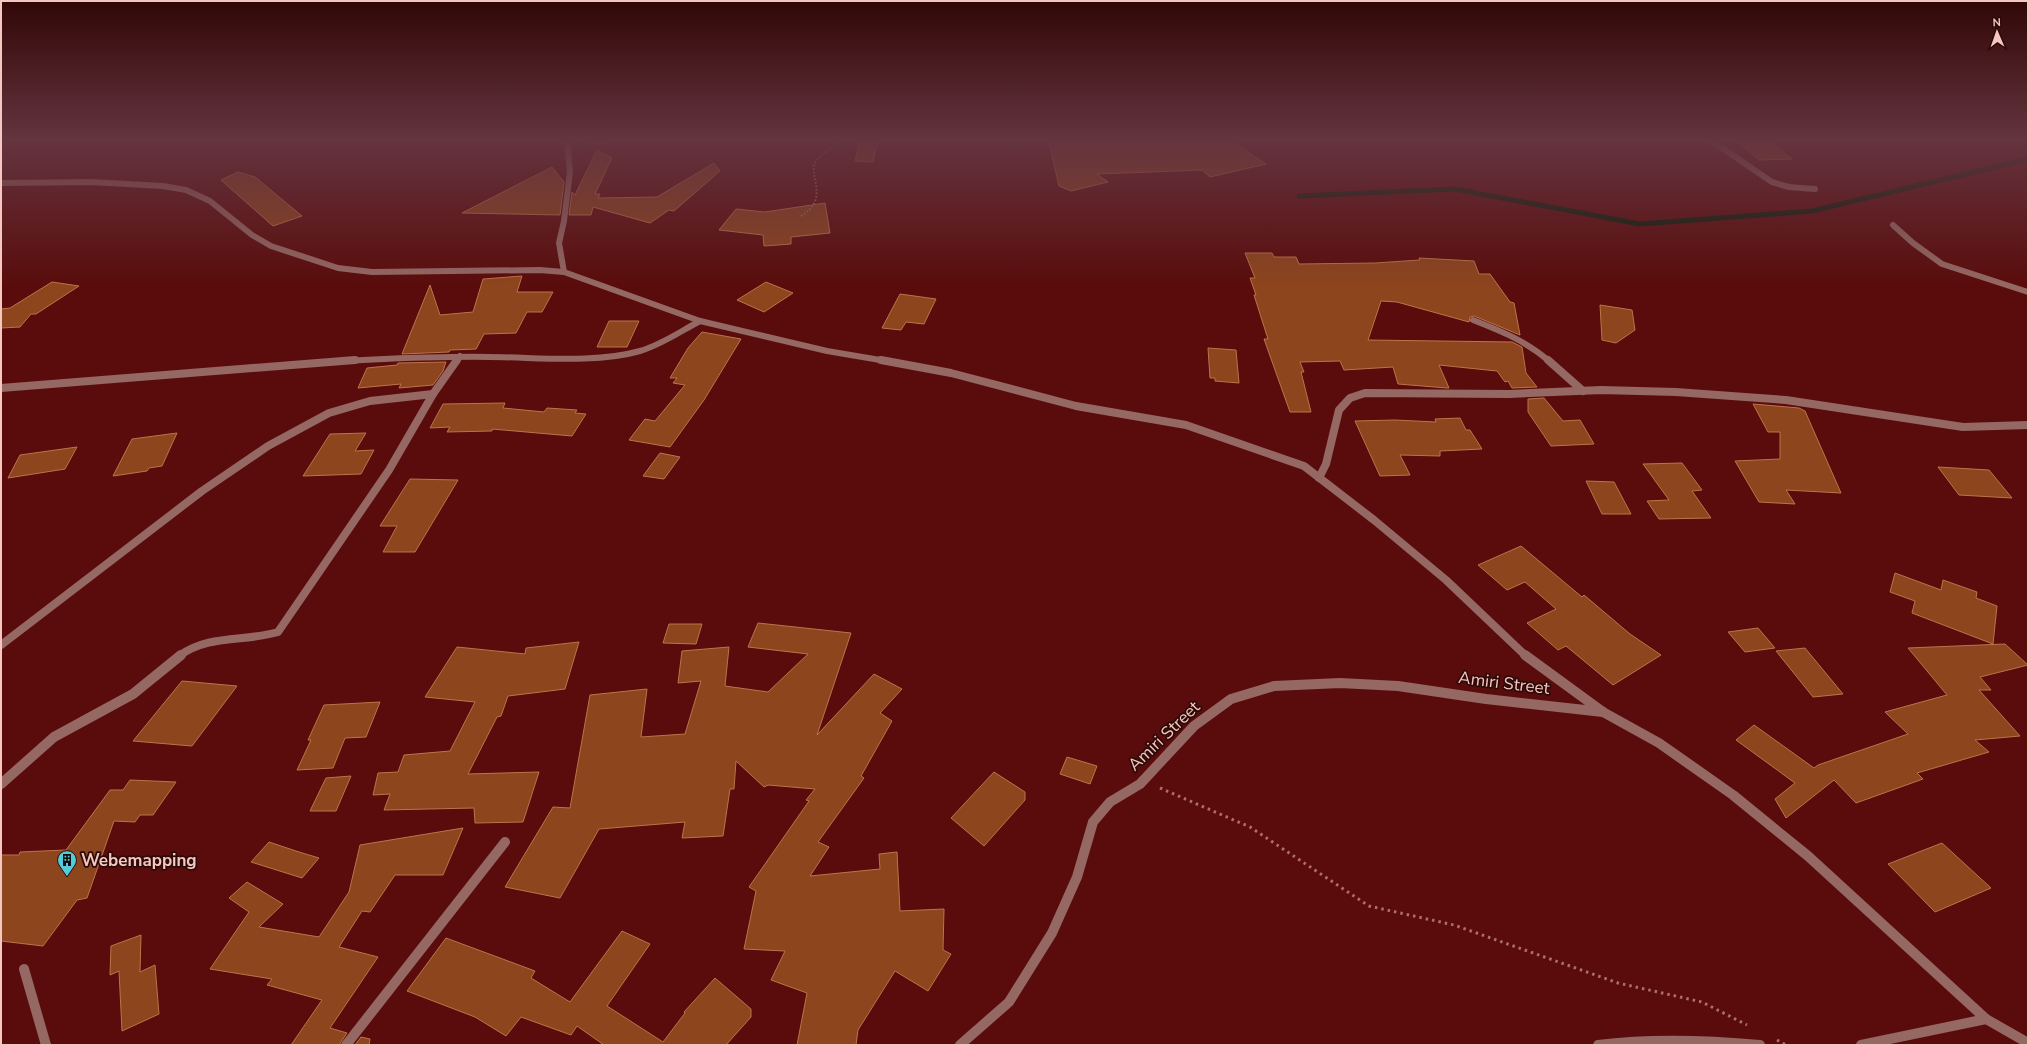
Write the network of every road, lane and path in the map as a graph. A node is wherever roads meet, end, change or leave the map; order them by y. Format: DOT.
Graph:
graph roads {
  1 [pos="173,188"];
  2 [pos="568,188"];
  3 [pos="817,188"];
  4 [pos="1799,188"];
  5 [pos="1815,190"];
  6 [pos="801,216"];
  7 [pos="1893,225"];
  8 [pos="564,272"];
  9 [pos="2028,292"];
  10 [pos="1473,320"];
  11 [pos="700,321"];
  12 [pos="460,356"];
  13 [pos="1,388"];
  14 [pos="1583,391"];
  15 [pos="433,394"];
  16 [pos="2028,425"];
  17 [pos="1319,478"];
  18 [pos="1,645"];
  19 [pos="1603,712"];
  20 [pos="1144,779"];
  21 [pos="1,784"];
  22 [pos="505,842"];
  23 [pos="24,969"];
  24 [pos="1986,1019"];
  25 [pos="1751,1027"];
  26 [pos="1772,1038"];
  27 [pos="2028,1044"];
  28 [pos="46,1045"];
  29 [pos="346,1045"];
  30 [pos="960,1045"];
  31 [pos="1598,1045"];
  32 [pos="1760,1045"];
  33 [pos="1786,1045"];
  34 [pos="1861,1045"];
  1 -- 8 [label="street"];
  2 -- 8 [label="street"];
  3 -- 6 [label="path"];
  4 -- 5 [label="street"];
  7 -- 9 [label="street"];
  8 -- 11 [label="street"];
  10 -- 14 [label="street"];
  11 -- 12 [label="street"];
  11 -- 17 [label="street"];
  12 -- 13 [label="street"];
  12 -- 15 [label="street"];
  14 -- 16 [label="street"];
  14 -- 17 [label="street"];
  15 -- 18 [label="street"];
  15 -- 21 [label="street"];
  17 -- 19 [label="street"];
  19 -- 20 [label="street, Amiri Street"];
  19 -- 24 [label="street"];
  20 -- 25 [label="path"];
  20 -- 30 [label="street, Amiri Street"];
  22 -- 29 [label="street"];
  23 -- 28 [label="street"];
  24 -- 27 [label="street"];
  24 -- 34 [label="street"];
  26 -- 33 [label="path"];
  31 -- 32 [label="street"];
}
